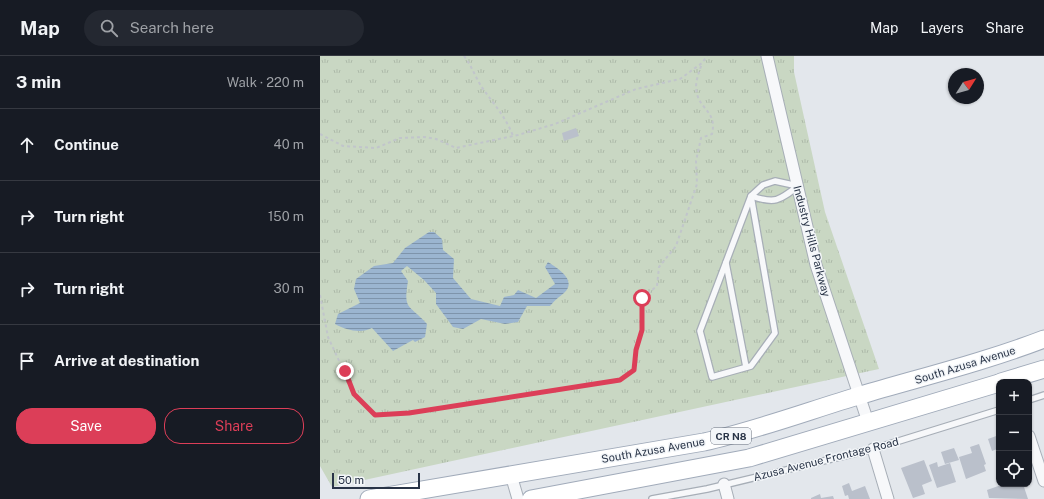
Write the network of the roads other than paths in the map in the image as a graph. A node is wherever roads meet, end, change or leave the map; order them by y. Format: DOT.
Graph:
graph roads {
  1 [pos="767,56"];
  2 [pos="798,186"];
  3 [pos="751,196"];
  4 [pos="726,263"];
  5 [pos="1044,339"];
  6 [pos="746,367"];
  7 [pos="1044,369"];
  8 [pos="1010,379"];
  9 [pos="996,383"];
  10 [pos="1044,395"];
  11 [pos="859,396"];
  12 [pos="1032,399"];
  13 [pos="996,411"];
  14 [pos="868,422"];
  15 [pos="1032,445"];
  16 [pos="873,449"];
  17 [pos="511,475"];
  18 [pos="1044,481"];
  19 [pos="724,484"];
  20 [pos="369,499"];
  21 [pos="518,499"];
  22 [pos="531,499"];
  23 [pos="652,499"];
  24 [pos="728,499"];
  25 [pos="888,499"];
  1 -- 2 [label="street, Industry Hills Parkway"];
  2 -- 3 [label="lane"];
  2 -- 3 [label="lane"];
  2 -- 11 [label="street, Industry Hills Parkway"];
  3 -- 4 [label="lane"];
  3 -- 6 [label="lane"];
  4 -- 6 [label="lane"];
  4 -- 6 [label="lane"];
  5 -- 11 [label="main road, South Azusa Avenue / CR N8"];
  7 -- 8 [label="main road, CR N8"];
  9 -- 14 [label="main road, CR N8"];
  10 -- 12 [label="lane"];
  11 -- 14 [label="street, Industry Hills Parkway"];
  11 -- 17 [label="main road, South Azusa Avenue / CR N8"];
  13 -- 16 [label="lane, Azusa Avenue Frontage Road"];
  14 -- 22 [label="main road, CR N8"];
  15 -- 18 [label="street"];
  16 -- 19 [label="lane, Azusa Avenue Frontage Road"];
  16 -- 25 [label="street"];
  17 -- 20 [label="main road, South Azusa Avenue / CR N8"];
  17 -- 21 [label="street"];
  19 -- 23 [label="lane, Azusa Avenue Frontage Road"];
  19 -- 24 [label="street"];
}
